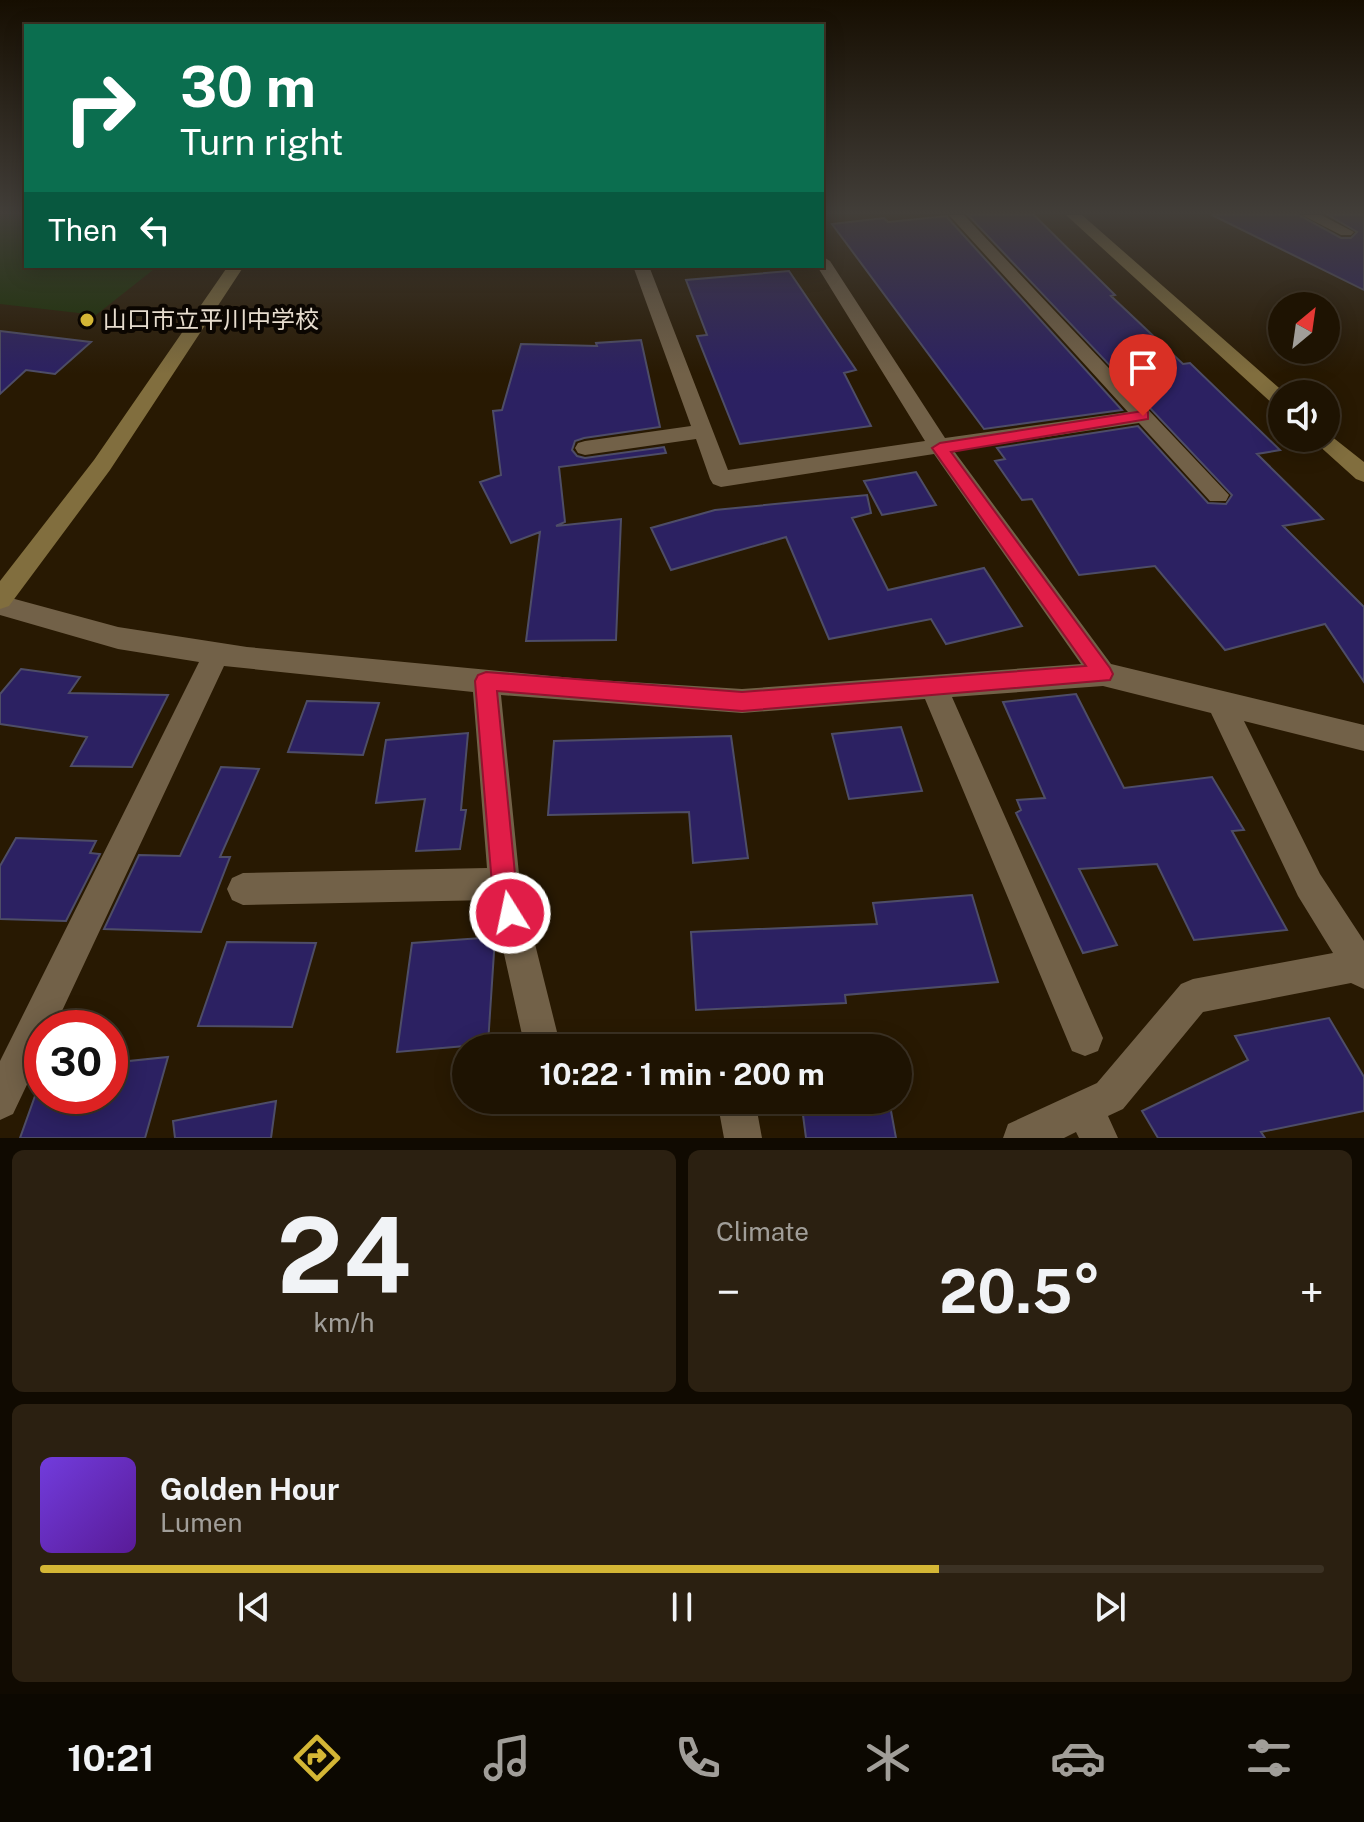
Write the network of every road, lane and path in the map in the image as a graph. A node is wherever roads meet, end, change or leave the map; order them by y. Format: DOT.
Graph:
graph roads {
  1 [pos="235,268"];
  2 [pos="642,268"];
  3 [pos="826,268"];
  4 [pos="1005,268"];
  5 [pos="1133,268"];
  6 [pos="1268,389"];
  7 [pos="1143,416"];
  8 [pos="704,431"];
  9 [pos="585,448"];
  10 [pos="940,448"];
  11 [pos="1339,452"];
  12 [pos="1364,474"];
  13 [pos="1218,495"];
  14 [pos="0,602"];
  15 [pos="217,653"];
  16 [pos="1103,674"];
  17 [pos="486,681"];
  18 [pos="933,685"];
  19 [pos="1220,702"];
  20 [pos="1364,738"];
  21 [pos="504,884"];
  22 [pos="243,889"];
  23 [pos="1362,968"];
  24 [pos="540,1034"];
  25 [pos="1085,1038"];
  26 [pos="0,1101"];
  27 [pos="739,1114"];
  28 [pos="1092,1123"];
  29 [pos="743,1138"];
  30 [pos="1022,1138"];
  1 -- 14 [label="street"];
  2 -- 8 [label="street"];
  3 -- 10 [label="street"];
  4 -- 7 [label="street"];
  5 -- 6 [label="street"];
  7 -- 10 [label="street"];
  7 -- 13 [label="street"];
  8 -- 9 [label="street"];
  8 -- 10 [label="street"];
  10 -- 16 [label="street"];
  11 -- 12 [label="street"];
  14 -- 15 [label="street"];
  15 -- 17 [label="street"];
  15 -- 26 [label="street"];
  16 -- 18 [label="street"];
  16 -- 19 [label="street"];
  17 -- 18 [label="street"];
  17 -- 21 [label="street"];
  18 -- 25 [label="street"];
  19 -- 20 [label="street"];
  19 -- 23 [label="street"];
  21 -- 22 [label="street"];
  21 -- 24 [label="street"];
  23 -- 28 [label="street"];
  27 -- 29 [label="street"];
  28 -- 30 [label="street"];
}
